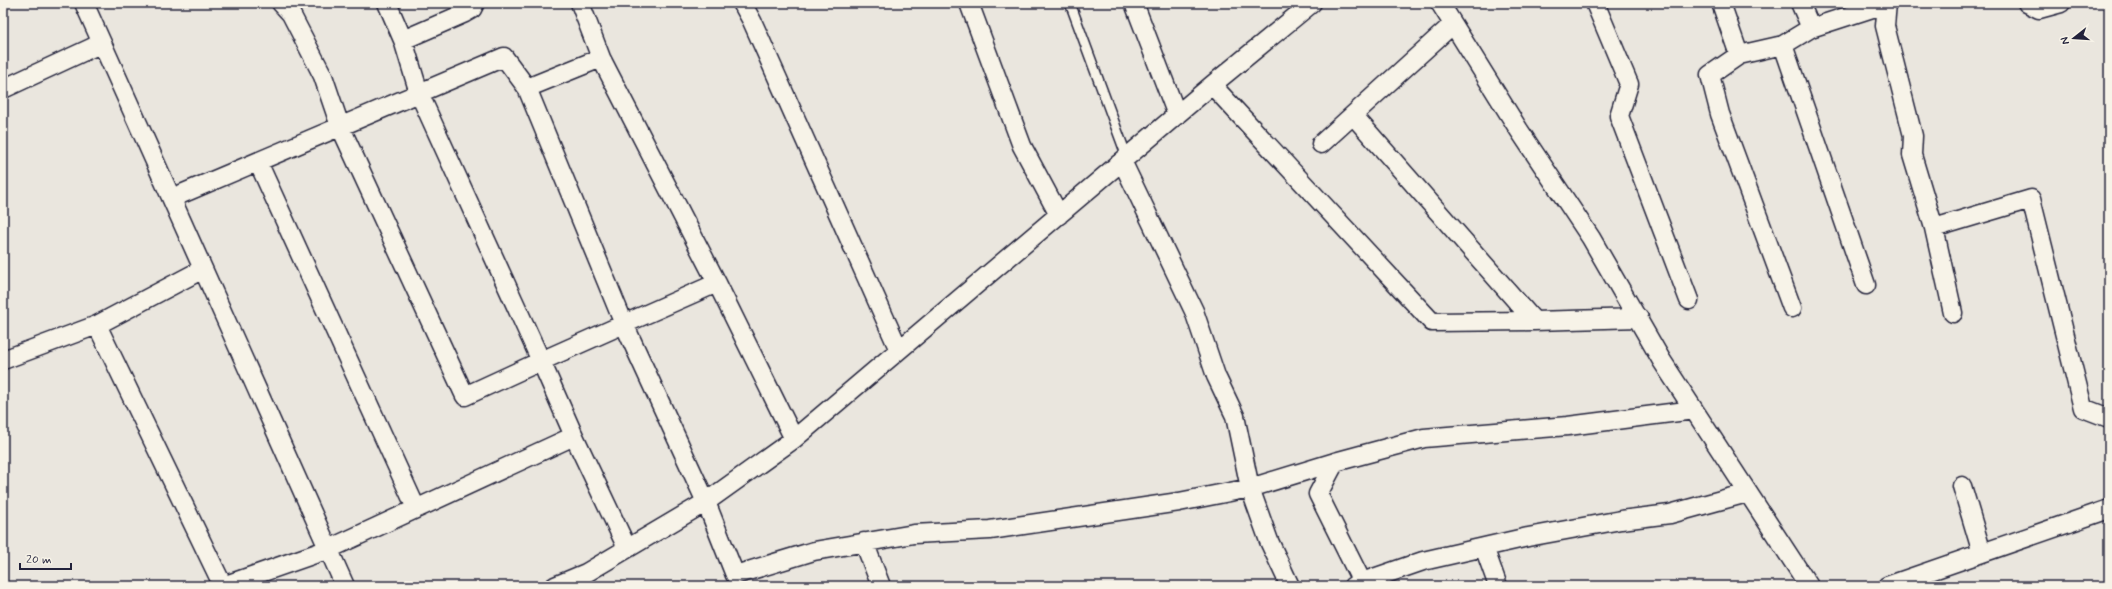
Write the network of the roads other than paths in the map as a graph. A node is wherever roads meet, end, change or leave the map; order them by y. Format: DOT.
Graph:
graph roads {
  1 [pos="84,3"];
  2 [pos="281,3"];
  3 [pos="387,3"];
  4 [pos="475,3"];
  5 [pos="580,3"];
  6 [pos="742,3"];
  7 [pos="969,3"];
  8 [pos="1070,3"];
  9 [pos="1134,3"];
  10 [pos="1312,3"];
  11 [pos="1440,3"];
  12 [pos="1595,3"];
  13 [pos="1721,3"];
  14 [pos="1800,3"];
  15 [pos="1887,3"];
  16 [pos="2027,3"];
  17 [pos="2061,3"];
  18 [pos="1453,24"];
  19 [pos="1811,28"];
  20 [pos="403,40"];
  21 [pos="102,43"];
  22 [pos="1783,44"];
  23 [pos="1739,55"];
  24 [pos="601,58"];
  25 [pos="1212,85"];
  26 [pos="527,88"];
  27 [pos="3,89"];
  28 [pos="420,93"];
  29 [pos="1177,115"];
  30 [pos="1353,115"];
  31 [pos="340,126"];
  32 [pos="1321,144"];
  33 [pos="1125,159"];
  34 [pos="258,162"];
  35 [pos="172,198"];
  36 [pos="1058,215"];
  37 [pos="1934,228"];
  38 [pos="203,269"];
  39 [pos="717,283"];
  40 [pos="1866,285"];
  41 [pos="1689,300"];
  42 [pos="1792,308"];
  43 [pos="1953,312"];
  44 [pos="1639,318"];
  45 [pos="1534,321"];
  46 [pos="624,324"];
  47 [pos="97,325"];
  48 [pos="899,350"];
  49 [pos="3,360"];
  50 [pos="541,361"];
  51 [pos="1694,410"];
  52 [pos="2109,418"];
  53 [pos="574,436"];
  54 [pos="794,439"];
  55 [pos="1335,462"];
  56 [pos="1962,486"];
  57 [pos="1250,488"];
  58 [pos="1747,493"];
  59 [pos="706,502"];
  60 [pos="416,508"];
  61 [pos="2109,509"];
  62 [pos="864,542"];
  63 [pos="1484,547"];
  64 [pos="627,548"];
  65 [pos="329,549"];
  66 [pos="1982,553"];
  67 [pos="590,579"];
  68 [pos="737,580"];
  69 [pos="1357,584"];
  70 [pos="345,586"];
  71 [pos="555,586"];
  72 [pos="882,586"];
  73 [pos="1290,586"];
  74 [pos="1498,586"];
  75 [pos="1809,586"];
  76 [pos="1888,586"];
  1 -- 21 [label="street"];
  2 -- 31 [label="street"];
  3 -- 20 [label="street"];
  4 -- 20 [label="street"];
  5 -- 24 [label="street"];
  6 -- 48 [label="street"];
  7 -- 36 [label="street"];
  8 -- 33 [label="lane"];
  9 -- 29 [label="street"];
  10 -- 25 [label="street"];
  11 -- 18 [label="street"];
  12 -- 41 [label="street"];
  13 -- 23 [label="street"];
  14 -- 19 [label="street"];
  15 -- 19 [label="street"];
  15 -- 37 [label="street"];
  16 -- 17 [label="street"];
  18 -- 30 [label="street"];
  18 -- 44 [label="street"];
  19 -- 22 [label="street"];
  20 -- 28 [label="street"];
  21 -- 27 [label="street"];
  21 -- 35 [label="street"];
  22 -- 23 [label="street"];
  22 -- 40 [label="street"];
  23 -- 42 [label="street"];
  24 -- 26 [label="street"];
  24 -- 39 [label="street"];
  25 -- 29 [label="street"];
  25 -- 45 [label="street"];
  26 -- 28 [label="street"];
  26 -- 46 [label="street"];
  28 -- 31 [label="street"];
  28 -- 50 [label="street"];
  29 -- 33 [label="street"];
  30 -- 32 [label="street"];
  30 -- 45 [label="street"];
  31 -- 34 [label="street"];
  31 -- 50 [label="street"];
  33 -- 36 [label="street"];
  33 -- 57 [label="street"];
  34 -- 35 [label="street"];
  34 -- 60 [label="street"];
  35 -- 38 [label="street"];
  36 -- 48 [label="street"];
  37 -- 43 [label="street"];
  37 -- 52 [label="street"];
  38 -- 47 [label="street"];
  38 -- 65 [label="street"];
  39 -- 46 [label="street"];
  39 -- 54 [label="street"];
  44 -- 45 [label="street"];
  44 -- 51 [label="street"];
  46 -- 50 [label="street"];
  46 -- 59 [label="street"];
  47 -- 49 [label="street"];
  47 -- 65 [label="street"];
  48 -- 54 [label="street"];
  50 -- 53 [label="street"];
  51 -- 55 [label="street"];
  51 -- 58 [label="street"];
  53 -- 60 [label="street"];
  53 -- 64 [label="street"];
  54 -- 59 [label="street"];
  55 -- 57 [label="street"];
  55 -- 69 [label="street"];
  56 -- 66 [label="street"];
  57 -- 62 [label="street"];
  57 -- 73 [label="street"];
  58 -- 63 [label="street"];
  58 -- 75 [label="street"];
  59 -- 64 [label="street"];
  59 -- 68 [label="street"];
  60 -- 65 [label="street"];
  61 -- 66 [label="street"];
  62 -- 68 [label="street"];
  62 -- 72 [label="street"];
  63 -- 69 [label="street"];
  63 -- 74 [label="street"];
  64 -- 67 [label="street"];
  65 -- 70 [label="street"];
  66 -- 76 [label="street"];
  67 -- 71 [label="street"];
}
